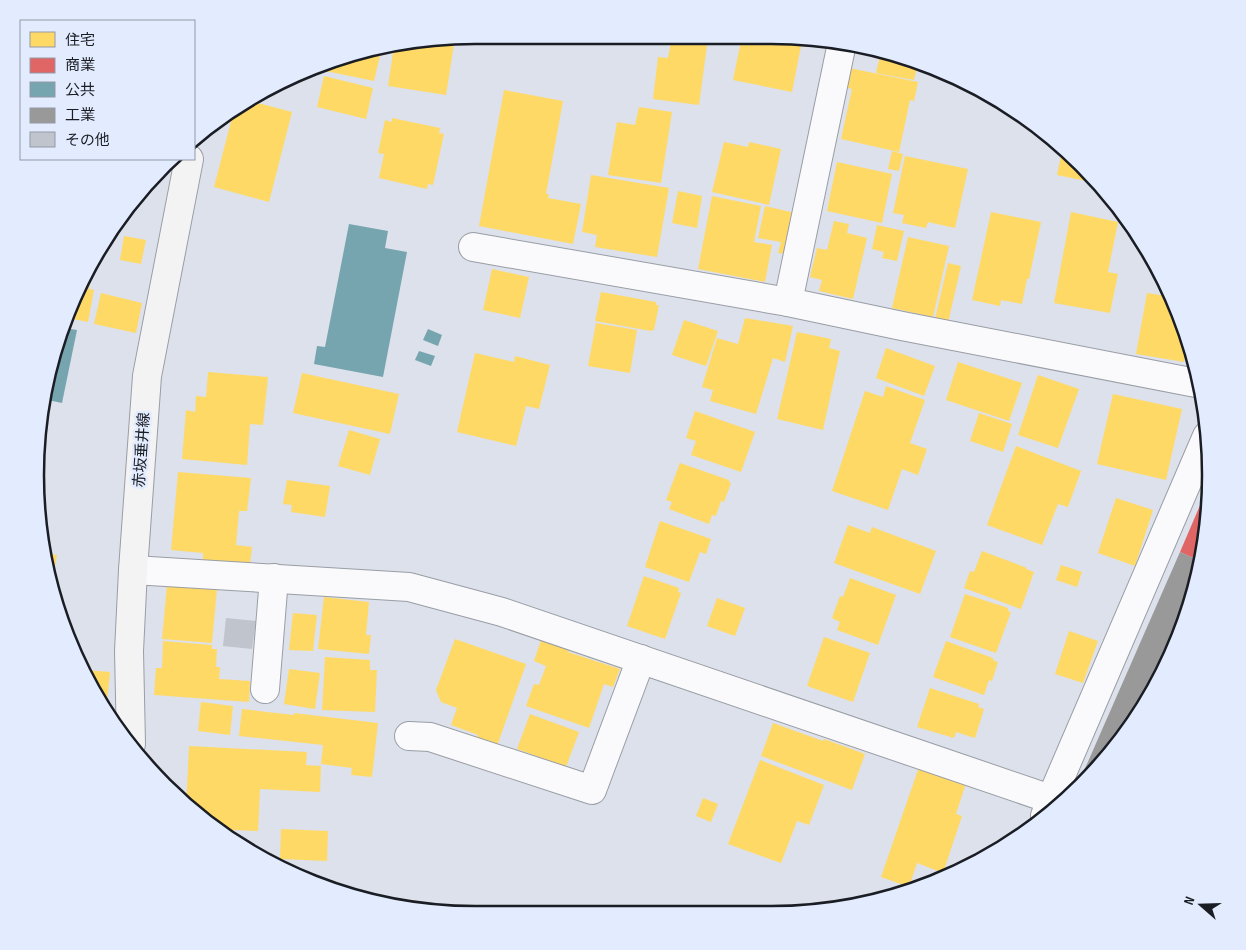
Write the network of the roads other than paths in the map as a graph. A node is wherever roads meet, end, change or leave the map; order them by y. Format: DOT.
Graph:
graph roads {
  1 [pos="841,49"];
  2 [pos="189,160"];
  3 [pos="473,247"];
  4 [pos="788,302"];
  5 [pos="1192,382"];
  6 [pos="1201,450"];
  7 [pos="132,570"];
  8 [pos="274,578"];
  9 [pos="642,659"];
  10 [pos="265,689"];
  11 [pos="131,735"];
  12 [pos="409,736"];
  13 [pos="1056,798"];
  14 [pos="1049,804"];
  1 -- 4 [label="street"];
  2 -- 7 [label="main road, 赤坂垂井線"];
  3 -- 4 [label="street"];
  4 -- 5 [label="street"];
  6 -- 13 [label="street"];
  7 -- 8 [label="street"];
  7 -- 11 [label="main road, 赤坂垂井線"];
  8 -- 9 [label="street"];
  8 -- 10 [label="street"];
  9 -- 12 [label="street"];
  9 -- 14 [label="street"];
}
